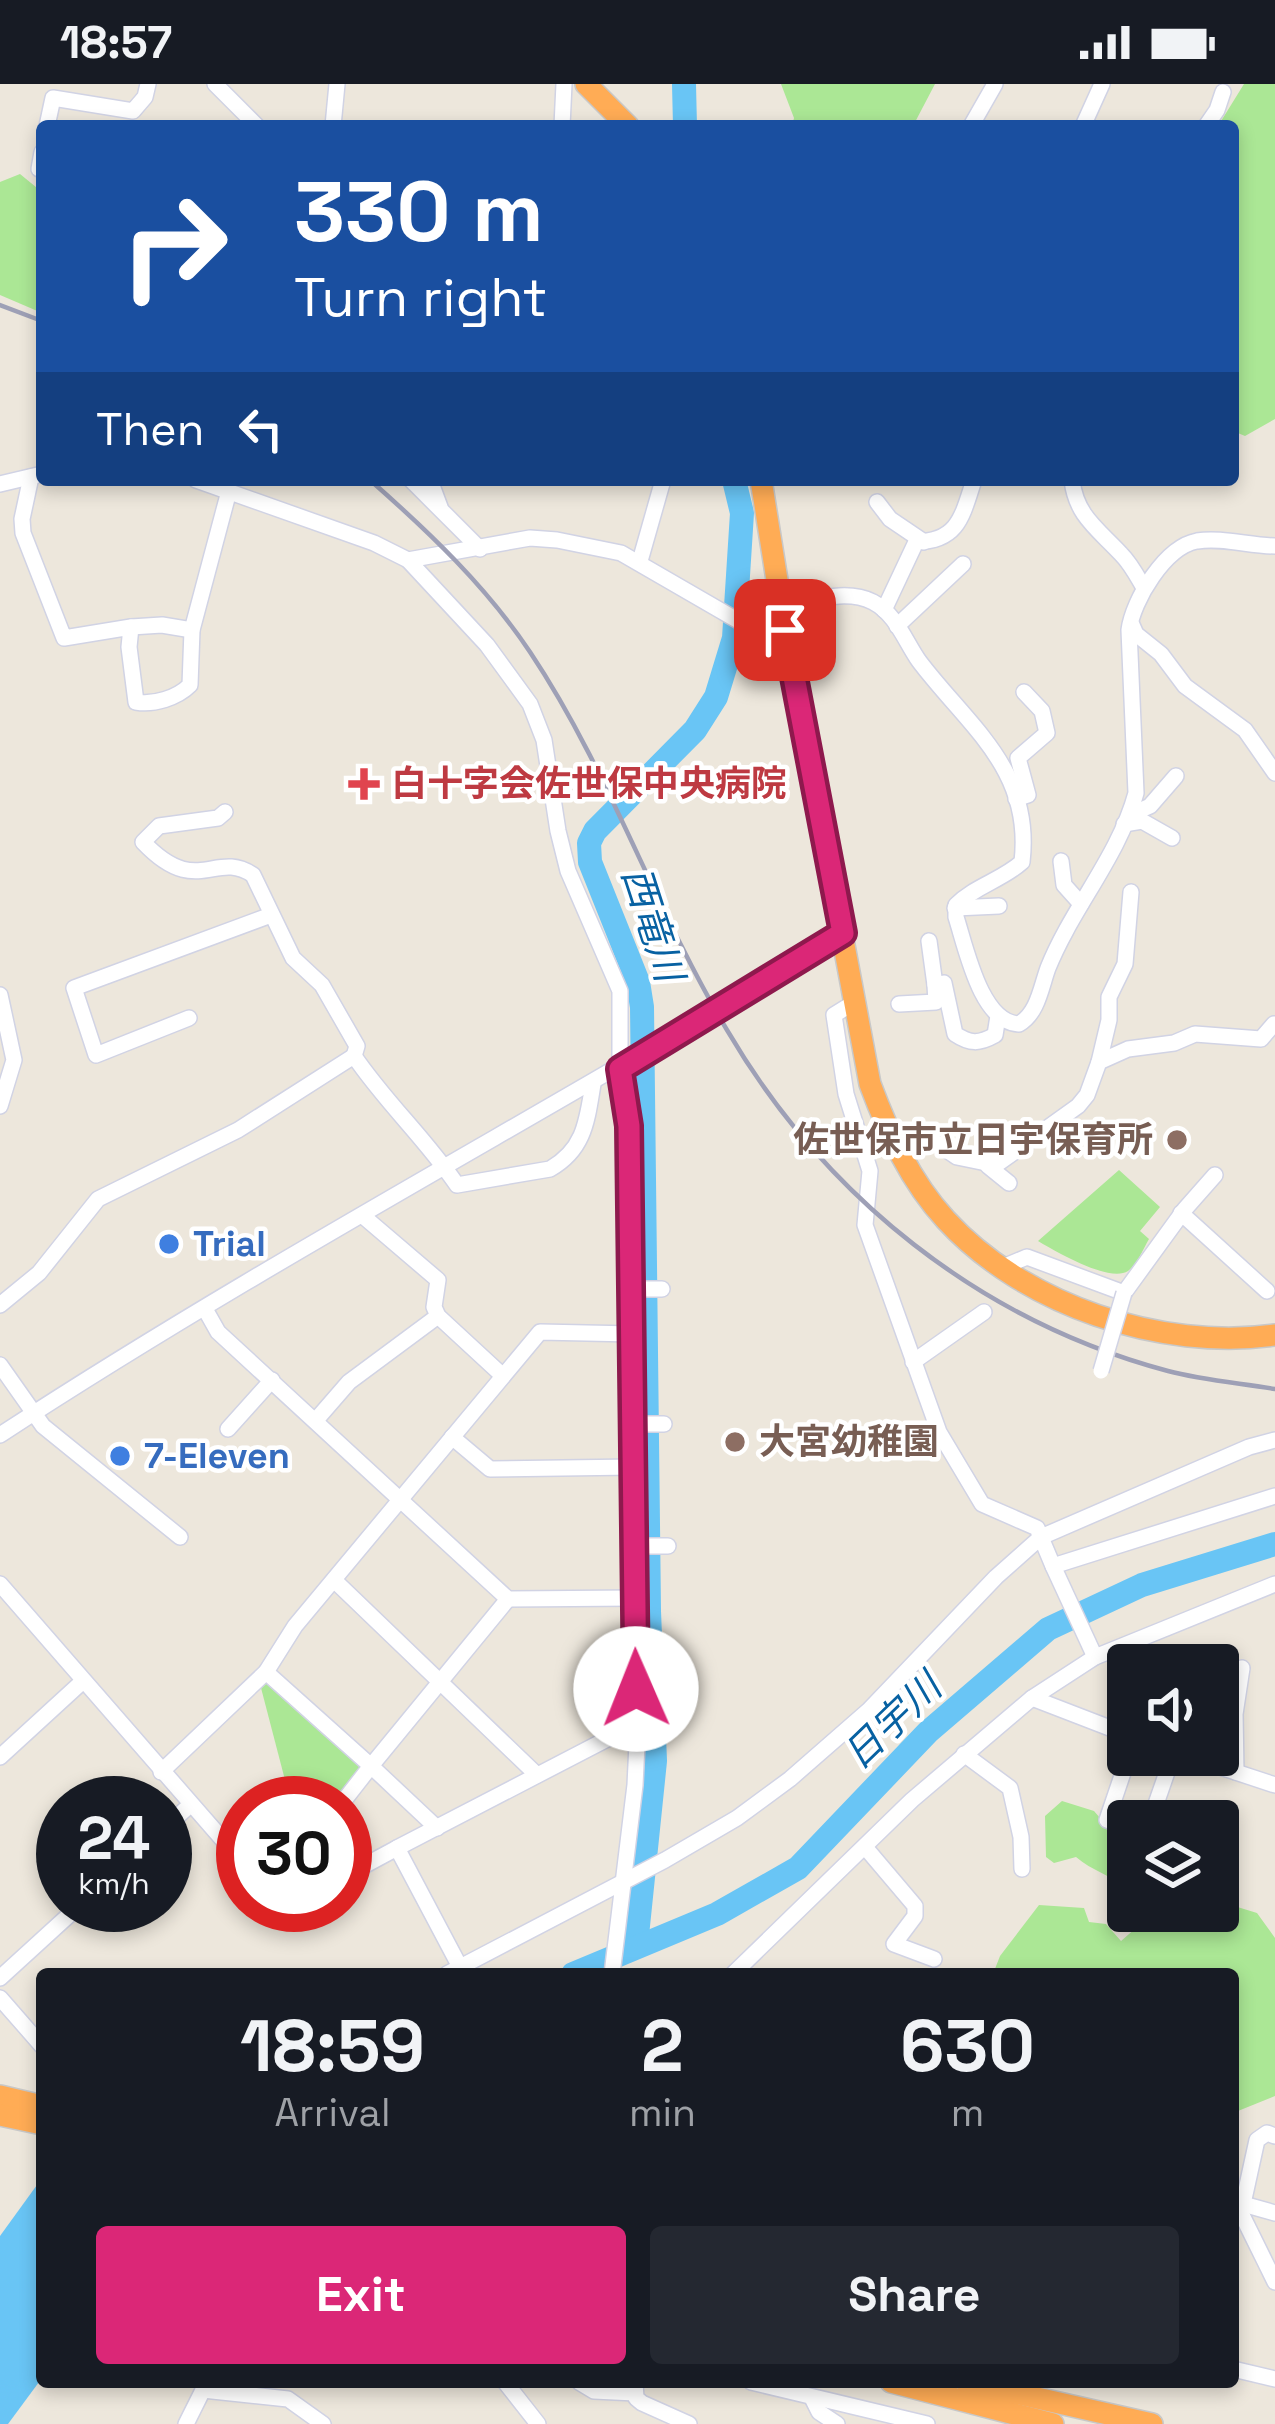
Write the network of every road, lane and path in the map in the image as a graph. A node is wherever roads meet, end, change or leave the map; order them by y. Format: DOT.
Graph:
graph roads {
  1 [pos="148,84"];
  2 [pos="215,84"];
  3 [pos="337,84"];
  4 [pos="564,84"];
  5 [pos="586,84"];
  6 [pos="995,84"];
  7 [pos="1102,84"];
  8 [pos="54,91"];
  9 [pos="1222,92"];
  10 [pos="250,120"];
  11 [pos="334,120"];
  12 [pos="562,120"];
  13 [pos="622,120"];
  14 [pos="974,120"];
  15 [pos="1086,120"];
  16 [pos="1210,120"];
  17 [pos="36,476"];
  18 [pos="0,484"];
  19 [pos="214,486"];
  20 [pos="417,486"];
  21 [pos="432,486"];
  22 [pos="661,486"];
  23 [pos="762,486"];
  24 [pos="971,486"];
  25 [pos="1073,486"];
  26 [pos="229,491"];
  27 [pos="877,502"];
  28 [pos="440,510"];
  29 [pos="924,542"];
  30 [pos="1275,546"];
  31 [pos="480,549"];
  32 [pos="408,560"];
  33 [pos="640,562"];
  34 [pos="962,564"];
  35 [pos="1144,588"];
  36 [pos="884,610"];
  37 [pos="784,620"];
  38 [pos="1130,622"];
  39 [pos="897,626"];
  40 [pos="131,627"];
  41 [pos="192,630"];
  42 [pos="1024,692"];
  43 [pos="1275,773"];
  44 [pos="1176,784"];
  45 [pos="1016,799"];
  46 [pos="1150,806"];
  47 [pos="1170,810"];
  48 [pos="225,812"];
  49 [pos="1127,820"];
  50 [pos="1172,838"];
  51 [pos="1061,861"];
  52 [pos="1131,892"];
  53 [pos="1081,904"];
  54 [pos="999,906"];
  55 [pos="956,908"];
  56 [pos="271,915"];
  57 [pos="843,933"];
  58 [pos="929,941"];
  59 [pos="935,985"];
  60 [pos="0,995"];
  61 [pos="855,1002"];
  62 [pos="898,1004"];
  63 [pos="998,1016"];
  64 [pos="189,1018"];
  65 [pos="1274,1024"];
  66 [pos="354,1056"];
  67 [pos="1099,1062"];
  68 [pos="620,1069"];
  69 [pos="593,1084"];
  70 [pos="0,1106"];
  71 [pos="887,1129"];
  72 [pos="988,1166"];
  73 [pos="446,1169"];
  74 [pos="1215,1175"];
  75 [pos="1009,1184"];
  76 [pos="1181,1214"];
  77 [pos="363,1216"];
  78 [pos="1003,1267"];
  79 [pos="636,1288"];
  80 [pos="660,1289"];
  81 [pos="1268,1291"];
  82 [pos="1124,1293"];
  83 [pos="0,1305"];
  84 [pos="205,1309"];
  85 [pos="984,1312"];
  86 [pos="438,1316"];
  87 [pos="633,1334"];
  88 [pos="1275,1335"];
  89 [pos="914,1362"];
  90 [pos="0,1365"];
  91 [pos="1101,1371"];
  92 [pos="502,1376"];
  93 [pos="272,1380"];
  94 [pos="34,1413"];
  95 [pos="316,1420"];
  96 [pos="637,1424"];
  97 [pos="663,1424"];
  98 [pos="228,1429"];
  99 [pos="0,1435"];
  100 [pos="452,1437"];
  101 [pos="1275,1440"];
  102 [pos="634,1467"];
  103 [pos="1275,1496"];
  104 [pos="400,1498"];
  105 [pos="1041,1537"];
  106 [pos="180,1538"];
  107 [pos="639,1546"];
  108 [pos="666,1546"];
  109 [pos="1053,1566"];
  110 [pos="334,1580"];
  111 [pos="0,1584"];
  112 [pos="1275,1584"];
  113 [pos="635,1598"];
  114 [pos="508,1599"];
  115 [pos="1095,1657"];
  116 [pos="1241,1668"];
  117 [pos="266,1672"];
  118 [pos="83,1682"];
  119 [pos="440,1683"];
  120 [pos="1239,1683"];
  121 [pos="1032,1698"];
  122 [pos="638,1723"];
  123 [pos="1107,1727"];
  124 [pos="964,1754"];
  125 [pos="0,1757"];
  126 [pos="371,1766"];
  127 [pos="161,1772"];
  128 [pos="1239,1773"];
  129 [pos="536,1774"];
  130 [pos="165,1776"];
  131 [pos="363,1776"];
  132 [pos="1275,1785"];
  133 [pos="192,1807"];
  134 [pos="436,1828"];
  135 [pos="216,1833"];
  136 [pos="865,1847"];
  137 [pos="397,1848"];
  138 [pos="372,1861"];
  139 [pos="1022,1868"];
  140 [pos="629,1878"];
  141 [pos="50,1932"];
  142 [pos="934,1959"];
  143 [pos="452,1968"];
  144 [pos="459,1968"];
  145 [pos="613,1968"];
  146 [pos="739,1968"];
  147 [pos="0,1978"];
  148 [pos="0,1998"];
  149 [pos="36,2039"];
  150 [pos="4,2107"];
  151 [pos="36,2113"];
  152 [pos="1275,2135"];
  153 [pos="1243,2204"];
  154 [pos="1275,2213"];
  155 [pos="1275,2282"];
  156 [pos="1239,2370"];
  157 [pos="1275,2379"];
  158 [pos="204,2388"];
  159 [pos="218,2388"];
  160 [pos="510,2388"];
  161 [pos="589,2388"];
  162 [pos="625,2388"];
  163 [pos="635,2388"];
  164 [pos="774,2388"];
  165 [pos="914,2388"];
  166 [pos="992,2388"];
  167 [pos="812,2398"];
  168 [pos="186,2424"];
  169 [pos="323,2424"];
  170 [pos="538,2424"];
  171 [pos="689,2424"];
  172 [pos="837,2424"];
  173 [pos="927,2424"];
  174 [pos="1053,2424"];
  175 [pos="1152,2424"];
  1 -- 8 [label="street"];
  2 -- 10 [label="street"];
  3 -- 11 [label="street"];
  4 -- 12 [label="street"];
  5 -- 13 [label="highway"];
  6 -- 14 [label="street"];
  7 -- 15 [label="street"];
  9 -- 16 [label="street"];
  17 -- 18 [label="street"];
  17 -- 40 [label="street"];
  19 -- 26 [label="street"];
  20 -- 28 [label="street"];
  21 -- 28 [label="street"];
  22 -- 33 [label="street"];
  23 -- 37 [label="highway"];
  24 -- 29 [label="street"];
  25 -- 35 [label="street"];
  26 -- 32 [label="street"];
  26 -- 41 [label="street"];
  27 -- 29 [label="street"];
  28 -- 31 [label="street"];
  29 -- 36 [label="street"];
  30 -- 35 [label="street"];
  31 -- 32 [label="street"];
  31 -- 33 [label="street"];
  32 -- 68 [label="street"];
  33 -- 37 [label="street"];
  34 -- 39 [label="street"];
  35 -- 38 [label="street"];
  36 -- 37 [label="street"];
  36 -- 39 [label="street"];
  37 -- 57 [label="highway"];
  38 -- 43 [label="street"];
  38 -- 49 [label="street"];
  39 -- 45 [label="street"];
  40 -- 41 [label="street"];
  40 -- 41 [label="street"];
  42 -- 45 [label="street"];
  44 -- 46 [label="street"];
  45 -- 55 [label="street"];
  46 -- 47 [label="street"];
  46 -- 49 [label="street"];
  48 -- 56 [label="street"];
  49 -- 50 [label="street"];
  49 -- 53 [label="street"];
  51 -- 53 [label="street"];
  52 -- 67 [label="street"];
  53 -- 63 [label="street"];
  54 -- 55 [label="street"];
  55 -- 63 [label="street"];
  56 -- 64 [label="street"];
  56 -- 66 [label="street"];
  57 -- 61 [label="highway"];
  57 -- 68 [label="street"];
  58 -- 59 [label="street"];
  59 -- 62 [label="street"];
  59 -- 63 [label="street"];
  60 -- 70 [label="street"];
  61 -- 71 [label="highway"];
  61 -- 89 [label="street"];
  65 -- 67 [label="street"];
  66 -- 73 [label="street"];
  66 -- 83 [label="street"];
  67 -- 72 [label="street"];
  68 -- 69 [label="street"];
  68 -- 79 [label="street"];
  69 -- 73 [label="street"];
  69 -- 73 [label="street"];
  71 -- 72 [label="street"];
  71 -- 78 [label="highway"];
  72 -- 75 [label="street"];
  73 -- 77 [label="street"];
  74 -- 76 [label="street"];
  76 -- 81 [label="street"];
  76 -- 82 [label="street"];
  77 -- 84 [label="street"];
  77 -- 86 [label="street"];
  78 -- 82 [label="street"];
  78 -- 88 [label="highway"];
  79 -- 80 [label="street"];
  79 -- 87 [label="street"];
  82 -- 91 [label="street, bridge"];
  84 -- 93 [label="street"];
  84 -- 94 [label="street"];
  85 -- 89 [label="street"];
  86 -- 92 [label="street"];
  86 -- 95 [label="street"];
  87 -- 92 [label="street"];
  87 -- 96 [label="street"];
  89 -- 105 [label="street"];
  90 -- 94 [label="street"];
  92 -- 100 [label="street"];
  93 -- 95 [label="street"];
  93 -- 98 [label="street"];
  94 -- 99 [label="street"];
  94 -- 106 [label="street"];
  95 -- 104 [label="street"];
  96 -- 97 [label="street"];
  96 -- 102 [label="street"];
  100 -- 102 [label="street"];
  100 -- 104 [label="street"];
  101 -- 105 [label="street"];
  102 -- 107 [label="street"];
  103 -- 109 [label="street"];
  104 -- 110 [label="street"];
  104 -- 114 [label="street"];
  105 -- 109 [label="street"];
  105 -- 140 [label="street"];
  107 -- 108 [label="street"];
  107 -- 113 [label="street"];
  109 -- 115 [label="street"];
  110 -- 117 [label="street"];
  110 -- 119 [label="street"];
  111 -- 118 [label="street"];
  112 -- 115 [label="street"];
  113 -- 114 [label="street"];
  113 -- 122 [label="street"];
  114 -- 119 [label="street"];
  115 -- 121 [label="street"];
  116 -- 120 [label="street"];
  117 -- 126 [label="street"];
  117 -- 127 [label="street"];
  118 -- 125 [label="street"];
  118 -- 127 [label="street"];
  119 -- 126 [label="street"];
  119 -- 129 [label="street"];
  121 -- 123 [label="street"];
  121 -- 124 [label="street"];
  122 -- 129 [label="street"];
  122 -- 140 [label="street"];
  124 -- 136 [label="street"];
  124 -- 139 [label="street"];
  126 -- 131 [label="street"];
  126 -- 134 [label="street"];
  127 -- 130 [label="street"];
  128 -- 132 [label="street"];
  129 -- 134 [label="street"];
  133 -- 135 [label="street"];
  134 -- 137 [label="street"];
  136 -- 142 [label="street"];
  136 -- 146 [label="street"];
  137 -- 138 [label="street"];
  137 -- 143 [label="street"];
  140 -- 144 [label="street"];
  140 -- 145 [label="street"];
  141 -- 147 [label="street"];
  148 -- 149 [label="street"];
  150 -- 151 [label="highway"];
  152 -- 153 [label="street"];
  153 -- 154 [label="street"];
  153 -- 155 [label="street"];
  156 -- 157 [label="street"];
  158 -- 168 [label="street"];
  159 -- 169 [label="street"];
  160 -- 170 [label="street"];
  161 -- 162 [label="street"];
  163 -- 171 [label="street"];
  164 -- 167 [label="street"];
  165 -- 174 [label="highway"];
  166 -- 175 [label="highway"];
  167 -- 172 [label="street"];
  167 -- 173 [label="street"];
}
